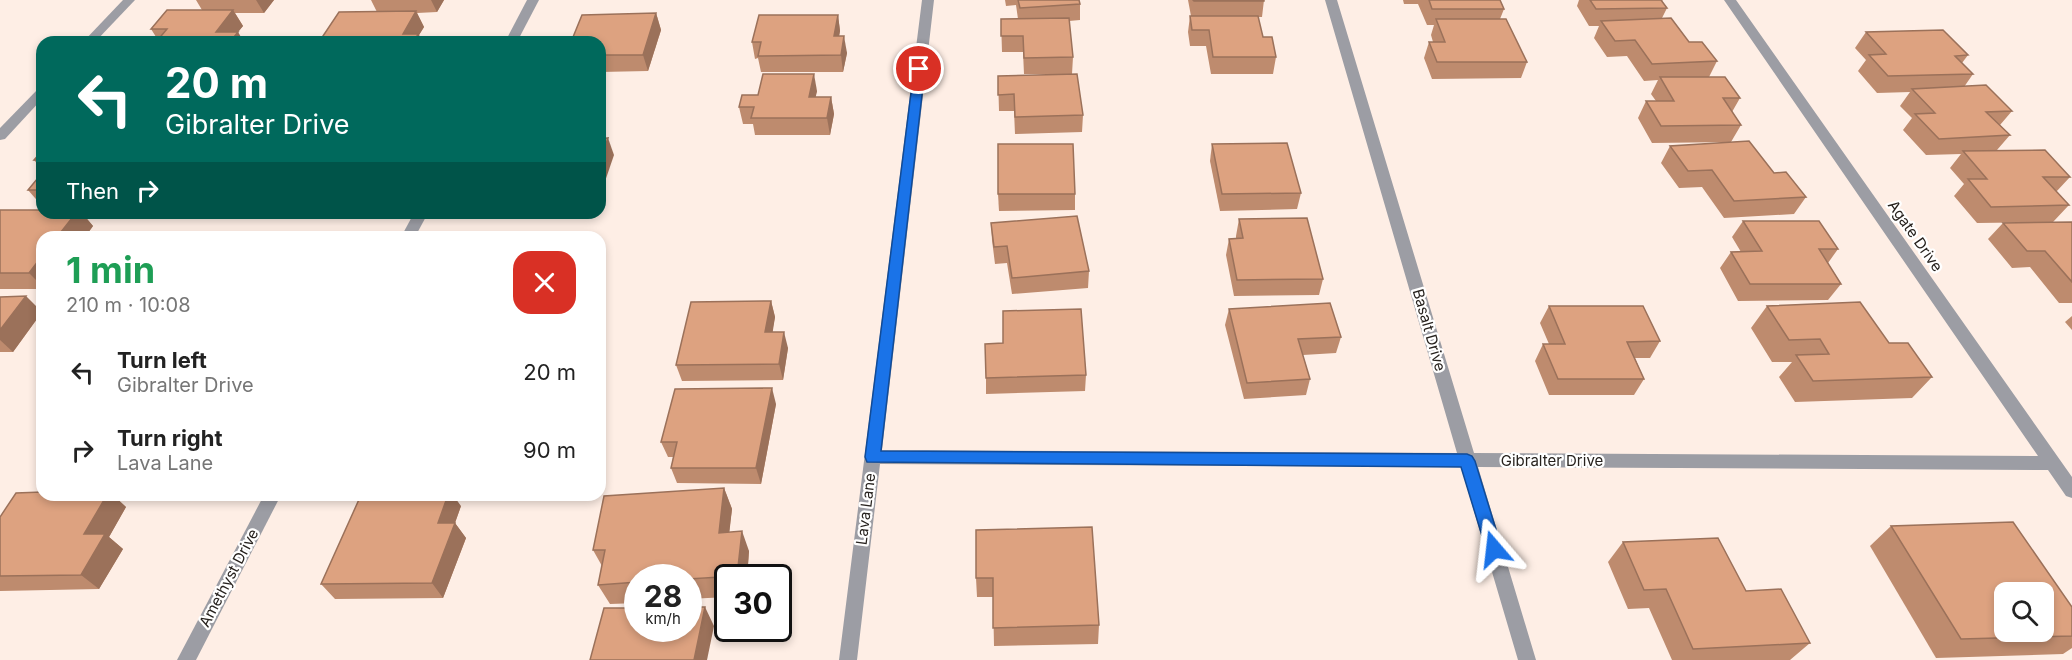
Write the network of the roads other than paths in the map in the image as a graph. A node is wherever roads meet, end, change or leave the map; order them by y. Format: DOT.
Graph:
graph roads {
  1 [pos="129,0"];
  2 [pos="533,0"];
  3 [pos="928,0"];
  4 [pos="1331,0"];
  5 [pos="1730,0"];
  6 [pos="95,36"];
  7 [pos="514,36"];
  8 [pos="36,98"];
  9 [pos="0,136"];
  10 [pos="873,457"];
  11 [pos="1467,461"];
  12 [pos="2052,463"];
  13 [pos="2072,491"];
  14 [pos="270,501"];
  15 [pos="186,660"];
  16 [pos="848,660"];
  17 [pos="1527,660"];
  1 -- 6 [label="street"];
  2 -- 7 [label="street"];
  3 -- 10 [label="street, Lava Lane"];
  4 -- 11 [label="street, Basalt Drive"];
  5 -- 12 [label="street, Agate Drive"];
  8 -- 9 [label="street"];
  10 -- 11 [label="street, Gibralter Drive"];
  10 -- 16 [label="street, Lava Lane"];
  11 -- 12 [label="street, Gibralter Drive"];
  11 -- 17 [label="street, Basalt Drive"];
  12 -- 13 [label="street, Agate Drive"];
  14 -- 15 [label="street, Amethyst Drive"];
}
